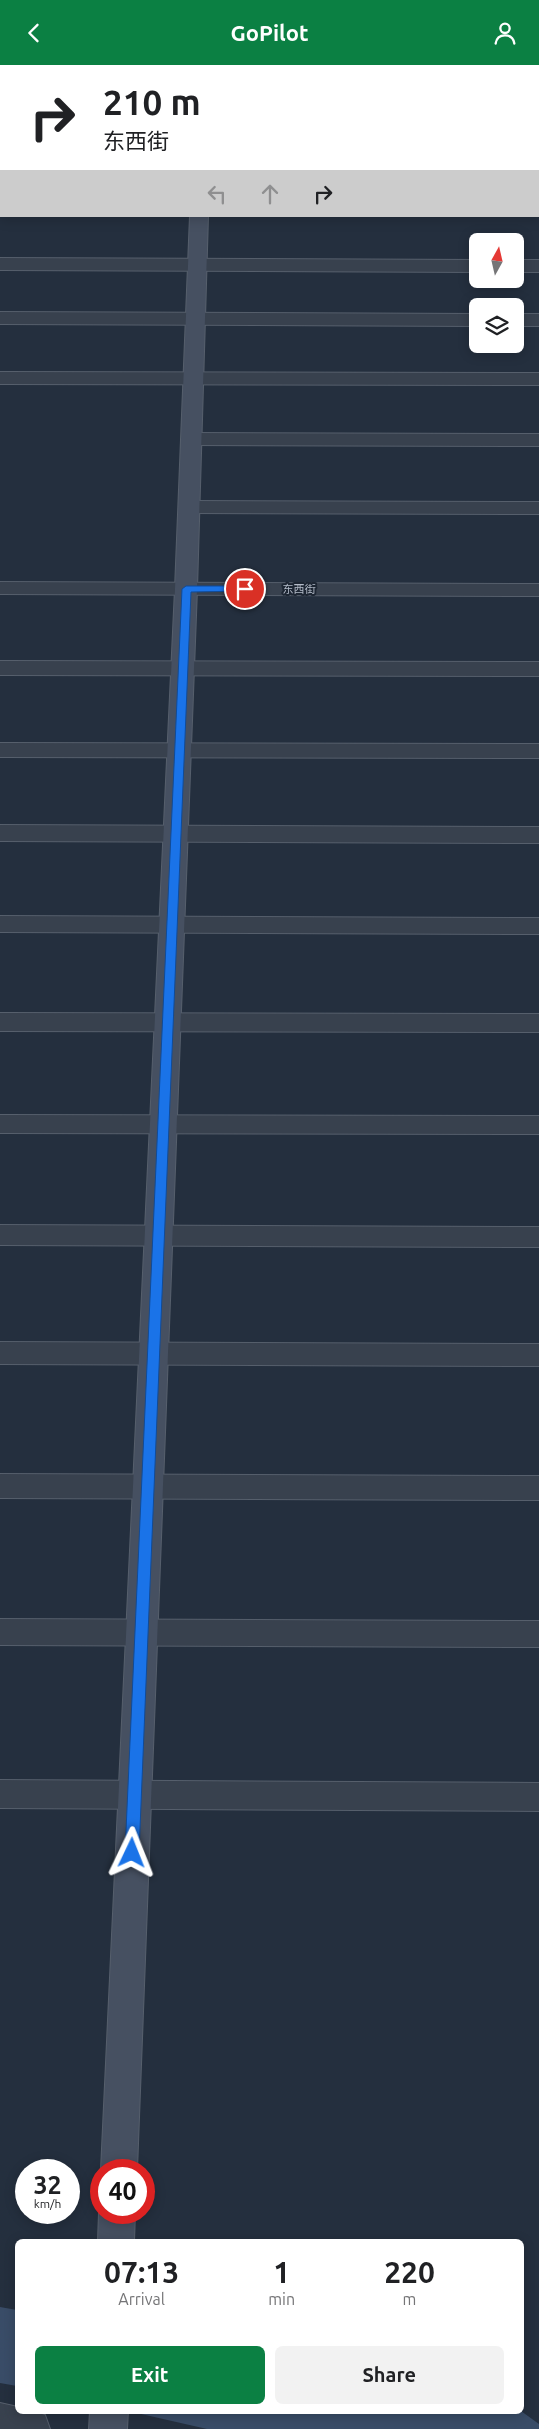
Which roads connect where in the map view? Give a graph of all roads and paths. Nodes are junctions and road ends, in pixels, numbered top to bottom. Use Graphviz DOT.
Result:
graph roads {
  1 [pos="199,217"];
  2 [pos="0,265"];
  3 [pos="198,265"];
  4 [pos="469,266"];
  5 [pos="524,266"];
  6 [pos="539,266"];
  7 [pos="0,318"];
  8 [pos="196,319"];
  9 [pos="469,320"];
  10 [pos="524,320"];
  11 [pos="539,320"];
  12 [pos="0,378"];
  13 [pos="194,379"];
  14 [pos="539,379"];
  15 [pos="192,439"];
  16 [pos="539,440"];
  17 [pos="189,507"];
  18 [pos="539,507"];
  19 [pos="0,588"];
  20 [pos="186,589"];
  21 [pos="539,589"];
  22 [pos="0,668"];
  23 [pos="183,668"];
  24 [pos="539,669"];
  25 [pos="0,750"];
  26 [pos="179,750"];
  27 [pos="539,751"];
  28 [pos="0,833"];
  29 [pos="175,834"];
  30 [pos="539,835"];
  31 [pos="0,924"];
  32 [pos="172,925"];
  33 [pos="539,926"];
  34 [pos="0,1022"];
  35 [pos="168,1022"];
  36 [pos="539,1023"];
  37 [pos="0,1123"];
  38 [pos="164,1124"];
  39 [pos="539,1125"];
  40 [pos="0,1235"];
  41 [pos="159,1236"];
  42 [pos="539,1237"];
  43 [pos="0,1353"];
  44 [pos="154,1353"];
  45 [pos="539,1355"];
  46 [pos="0,1486"];
  47 [pos="148,1487"];
  48 [pos="539,1488"];
  49 [pos="0,1632"];
  50 [pos="142,1632"];
  51 [pos="539,1634"];
  52 [pos="0,1794"];
  53 [pos="135,1794"];
  54 [pos="539,1797"];
  55 [pos="119,2159"];
  56 [pos="117,2224"];
  57 [pos="116,2239"];
  58 [pos="109,2414"];
  59 [pos="0,2422"];
  60 [pos="31,2429"];
  61 [pos="108,2429"];
  1 -- 3 [label="street"];
  2 -- 3 [label="street"];
  3 -- 4 [label="street"];
  3 -- 8 [label="street"];
  5 -- 6 [label="street"];
  7 -- 8 [label="street"];
  8 -- 9 [label="street"];
  8 -- 13 [label="street"];
  10 -- 11 [label="street"];
  12 -- 13 [label="street"];
  13 -- 14 [label="street"];
  13 -- 15 [label="street"];
  15 -- 16 [label="street"];
  15 -- 17 [label="street"];
  17 -- 18 [label="street"];
  17 -- 20 [label="street"];
  19 -- 20 [label="street, 东西街"];
  20 -- 21 [label="street, 东西街"];
  20 -- 23 [label="street"];
  22 -- 23 [label="street"];
  23 -- 24 [label="street"];
  23 -- 26 [label="street"];
  25 -- 26 [label="street"];
  26 -- 27 [label="street"];
  26 -- 29 [label="street"];
  28 -- 29 [label="street"];
  29 -- 30 [label="street"];
  29 -- 32 [label="street"];
  31 -- 32 [label="street"];
  32 -- 33 [label="street"];
  32 -- 35 [label="street"];
  34 -- 35 [label="street"];
  35 -- 36 [label="street"];
  35 -- 38 [label="street"];
  37 -- 38 [label="street"];
  38 -- 39 [label="street"];
  38 -- 41 [label="street"];
  40 -- 41 [label="street"];
  41 -- 42 [label="street"];
  41 -- 44 [label="street"];
  43 -- 44 [label="street"];
  44 -- 45 [label="street"];
  44 -- 47 [label="street"];
  46 -- 47 [label="street"];
  47 -- 48 [label="street"];
  47 -- 50 [label="street"];
  49 -- 50 [label="street"];
  50 -- 51 [label="street"];
  50 -- 53 [label="street"];
  52 -- 53 [label="street"];
  53 -- 54 [label="street"];
  53 -- 55 [label="street"];
  56 -- 57 [label="street"];
  58 -- 61 [label="street"];
  59 -- 60 [label="street"];
}
